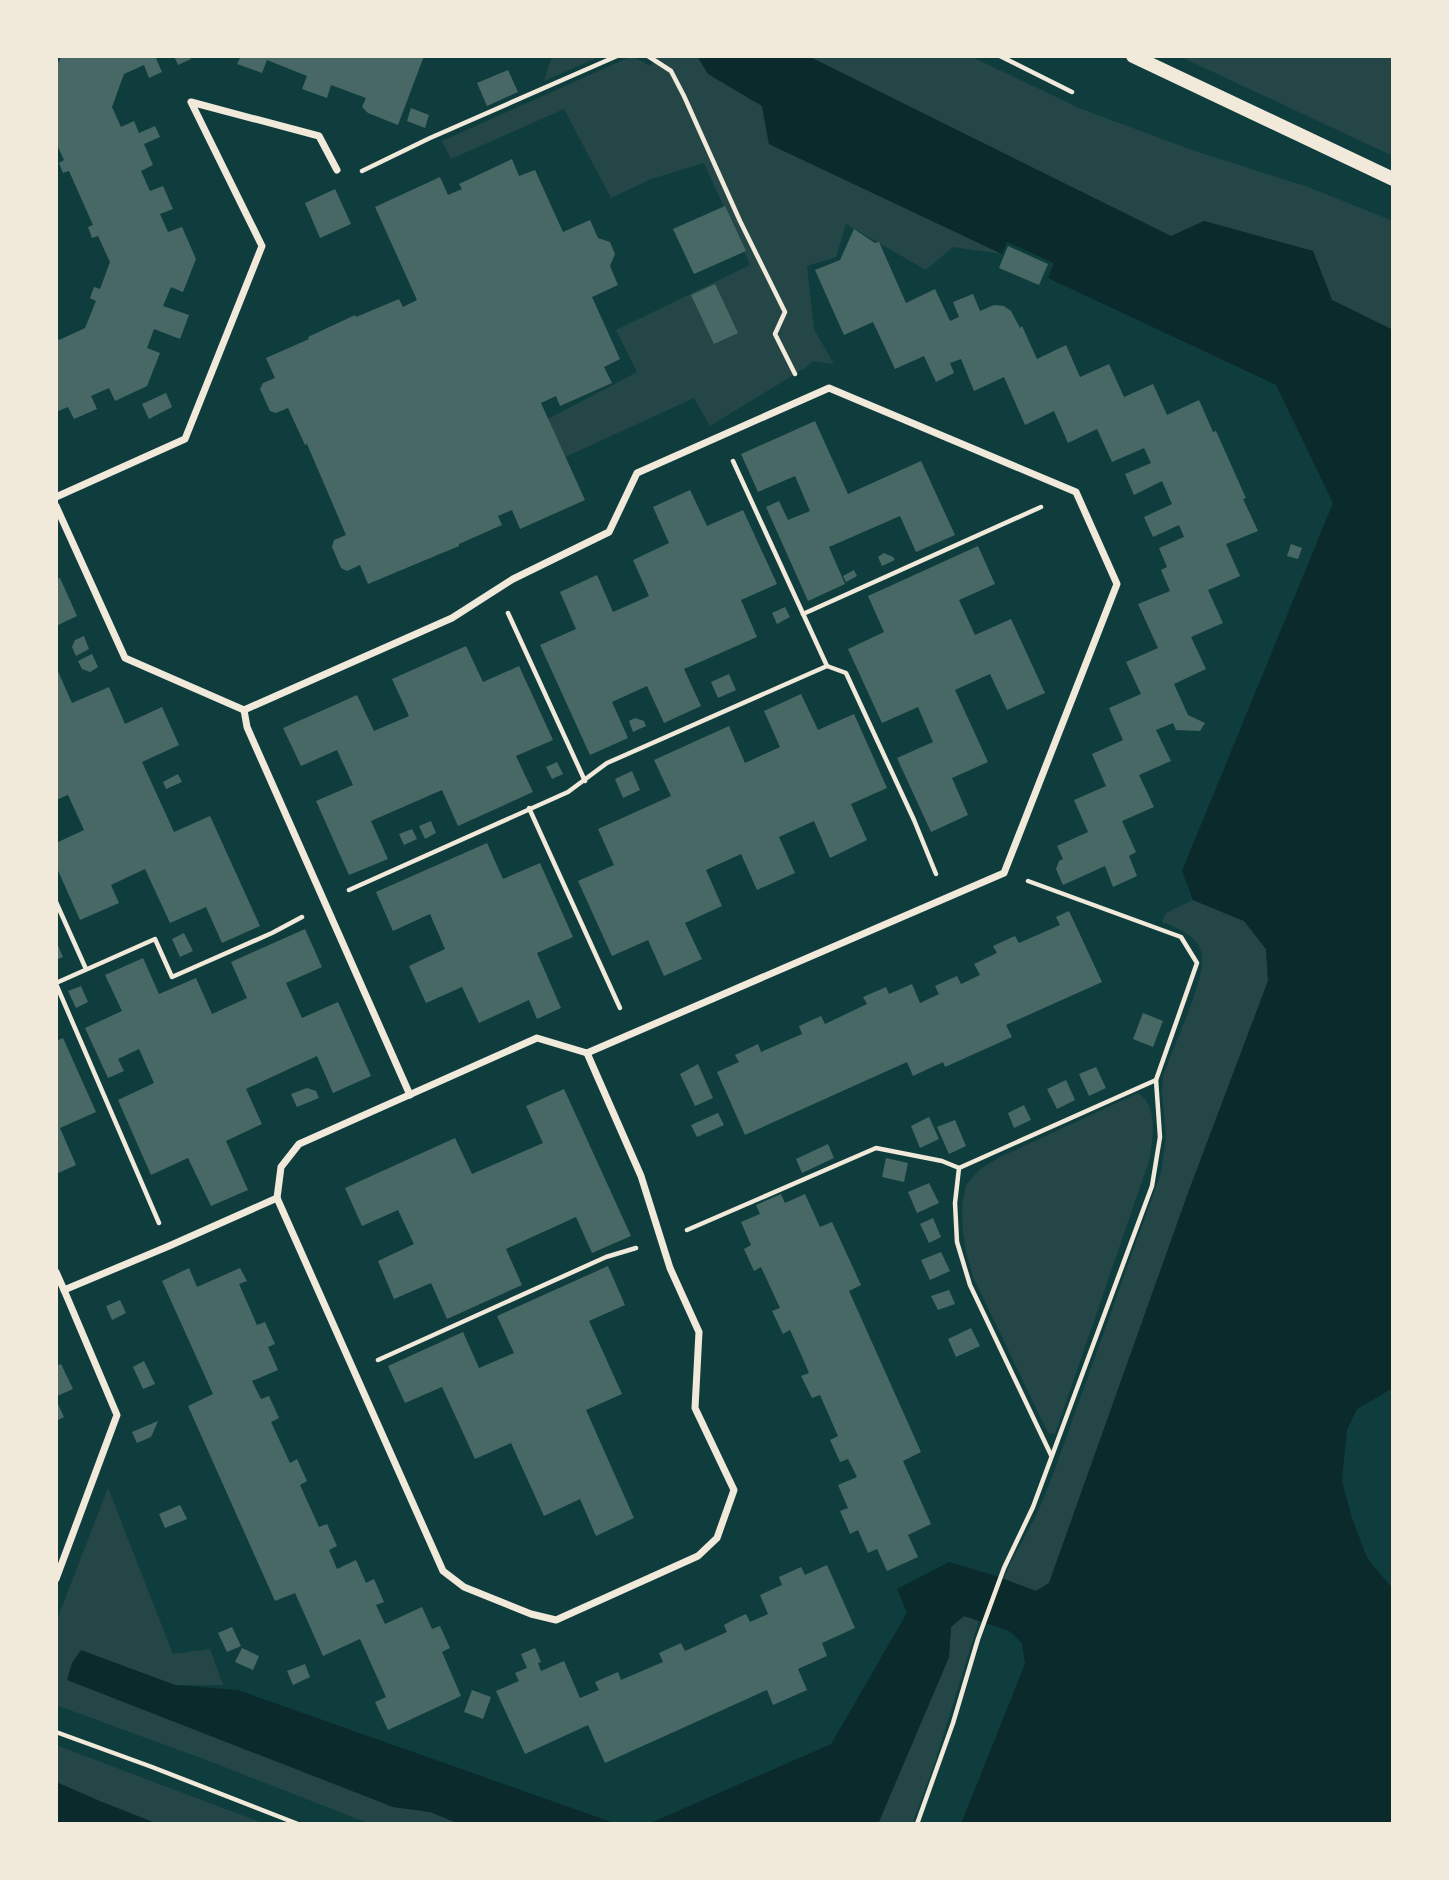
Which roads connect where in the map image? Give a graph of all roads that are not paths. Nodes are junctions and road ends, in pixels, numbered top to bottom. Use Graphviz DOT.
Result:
graph roads {
  1 [pos="1133,56"];
  2 [pos="337,170"];
  3 [pos="1393,179"];
  4 [pos="56,497"];
  5 [pos="56,506"];
  6 [pos="244,710"];
  7 [pos="587,1054"];
  8 [pos="410,1095"];
  9 [pos="277,1198"];
  10 [pos="56,1272"];
  11 [pos="64,1290"];
  12 [pos="56,1579"];
  1 -- 3 [label="main road"];
  2 -- 4 [label="street"];
  5 -- 6 [label="street"];
  6 -- 7 [label="street"];
  6 -- 8 [label="street"];
  7 -- 8 [label="street"];
  7 -- 9 [label="street"];
  8 -- 9 [label="street"];
  9 -- 11 [label="street"];
  10 -- 11 [label="street"];
  11 -- 12 [label="street"];
}
